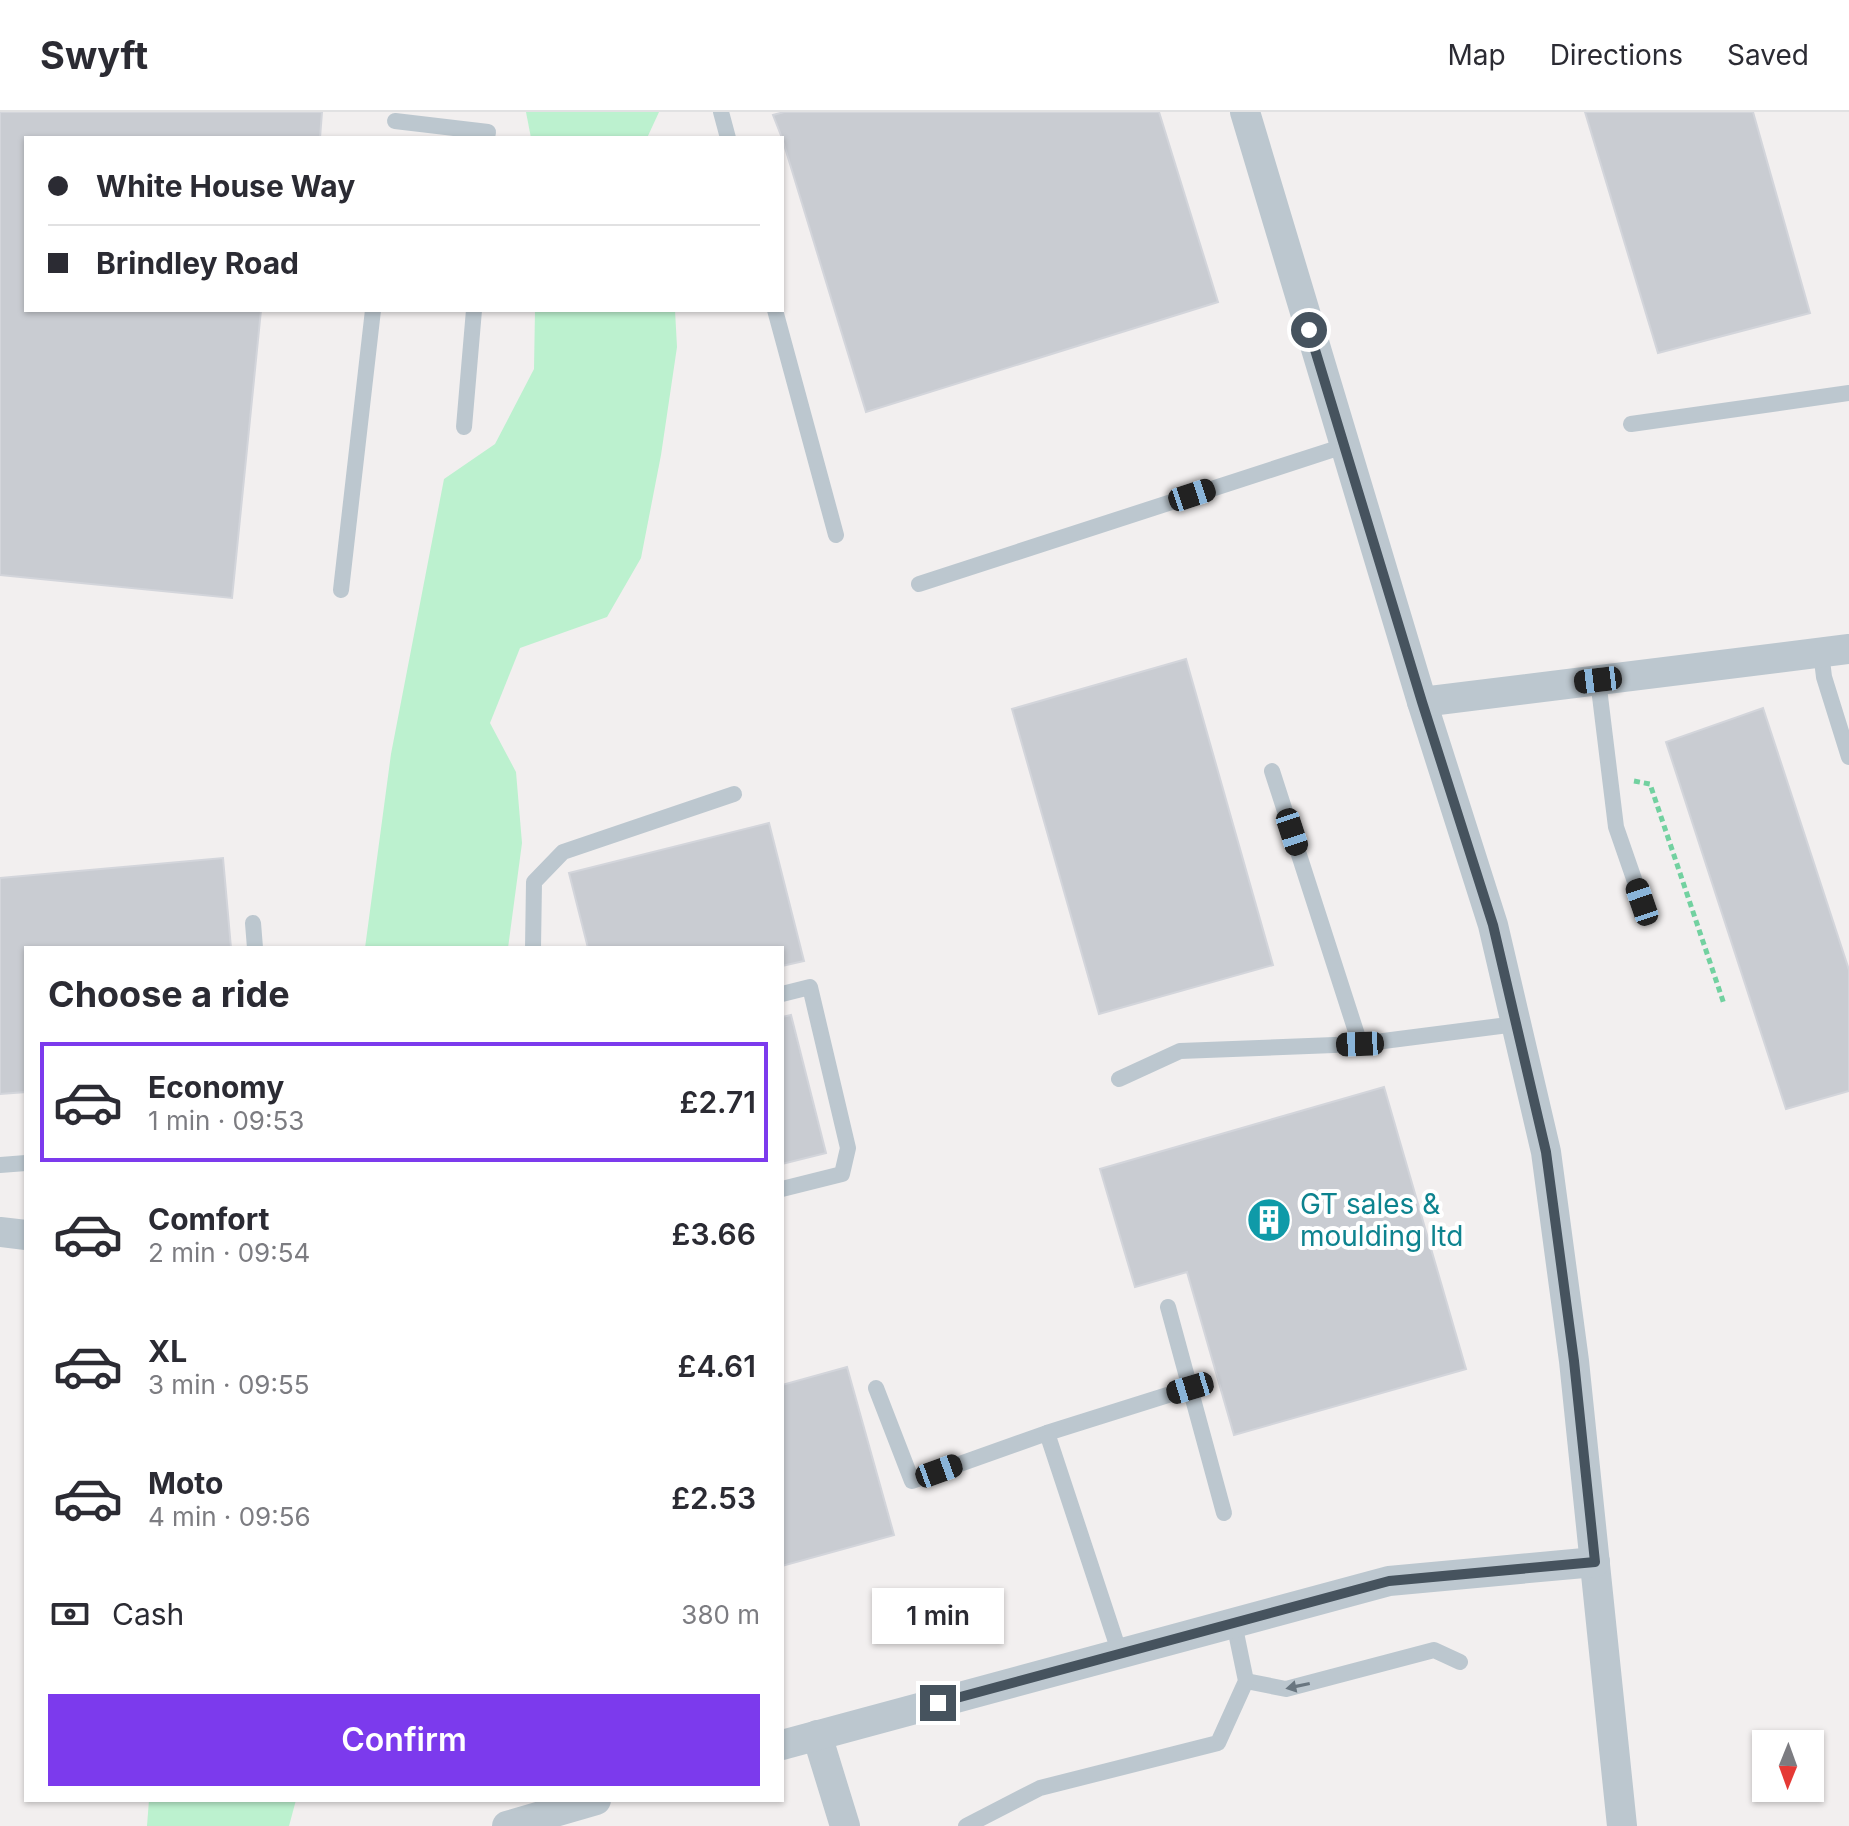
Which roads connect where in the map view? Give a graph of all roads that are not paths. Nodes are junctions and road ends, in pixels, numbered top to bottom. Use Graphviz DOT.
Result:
graph roads {
  1 [pos="721,112"];
  2 [pos="1245,112"];
  3 [pos="395,124"];
  4 [pos="487,136"];
  5 [pos="727,136"];
  6 [pos="373,312"];
  7 [pos="474,312"];
  8 [pos="776,312"];
  9 [pos="1849,393"];
  10 [pos="1631,424"];
  11 [pos="464,427"];
  12 [pos="1344,446"];
  13 [pos="836,535"];
  14 [pos="919,584"];
  15 [pos="341,590"];
  16 [pos="1835,650"];
  17 [pos="1598,680"];
  18 [pos="1422,702"];
  19 [pos="1849,757"];
  20 [pos="1272,771"];
  21 [pos="734,794"];
  22 [pos="1642,902"];
  23 [pos="253,923"];
  24 [pos="255,946"];
  25 [pos="533,946"];
  26 [pos="784,994"];
  27 [pos="1516,1024"];
  28 [pos="1360,1044"];
  29 [pos="1119,1079"];
  30 [pos="24,1163"];
  31 [pos="0,1165"];
  32 [pos="784,1188"];
  33 [pos="0,1232"];
  34 [pos="24,1235"];
  35 [pos="1168,1307"];
  36 [pos="876,1388"];
  37 [pos="1190,1388"];
  38 [pos="1047,1433"];
  39 [pos="1224,1513"];
  40 [pos="1595,1562"];
  41 [pos="1234,1623"];
  42 [pos="1120,1654"];
  43 [pos="1460,1662"];
  44 [pos="1246,1681"];
  45 [pos="817,1735"];
  46 [pos="784,1744"];
  47 [pos="582,1802"];
  48 [pos="554,1806"];
  49 [pos="507,1826"];
  50 [pos="845,1826"];
  51 [pos="966,1826"];
  52 [pos="1622,1826"];
  1 -- 5 [label="lane"];
  2 -- 12 [label="street"];
  3 -- 4 [label="lane"];
  6 -- 15 [label="lane"];
  7 -- 11 [label="lane"];
  8 -- 13 [label="lane"];
  9 -- 10 [label="lane"];
  12 -- 14 [label="lane"];
  12 -- 18 [label="street"];
  16 -- 17 [label="street"];
  16 -- 19 [label="lane"];
  17 -- 18 [label="street"];
  17 -- 22 [label="lane"];
  18 -- 27 [label="street"];
  20 -- 28 [label="lane"];
  21 -- 25 [label="lane"];
  23 -- 24 [label="lane"];
  26 -- 32 [label="lane"];
  27 -- 28 [label="lane"];
  27 -- 40 [label="street"];
  28 -- 29 [label="lane"];
  30 -- 31 [label="lane"];
  33 -- 34 [label="street"];
  35 -- 37 [label="lane"];
  36 -- 38 [label="lane"];
  37 -- 38 [label="lane"];
  37 -- 39 [label="lane"];
  38 -- 42 [label="lane"];
  40 -- 41 [label="street"];
  40 -- 52 [label="street"];
  41 -- 42 [label="street"];
  41 -- 44 [label="lane"];
  42 -- 45 [label="street"];
  43 -- 44 [label="lane, one-way"];
  44 -- 51 [label="lane"];
  45 -- 46 [label="street"];
  45 -- 50 [label="street"];
  47 -- 48 [label="street"];
  48 -- 49 [label="street"];
}
